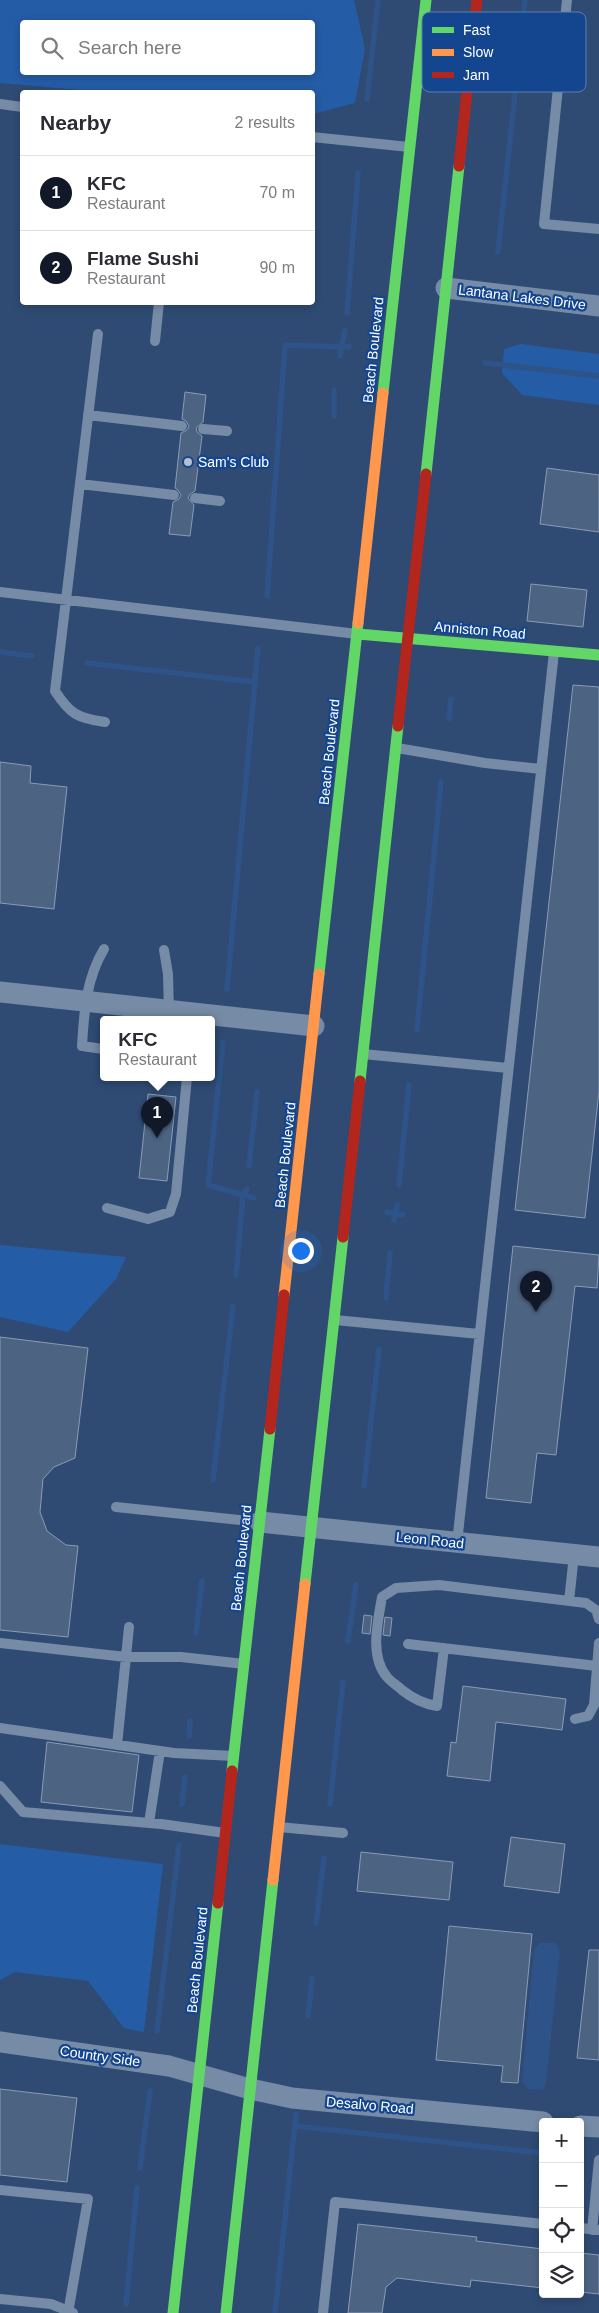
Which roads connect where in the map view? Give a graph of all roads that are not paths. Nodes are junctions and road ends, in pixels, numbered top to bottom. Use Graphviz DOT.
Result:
graph roads {
  1 [pos="422,37"];
  2 [pos="467,92"];
  3 [pos="557,92"];
  4 [pos="0,104"];
  5 [pos="20,107"];
  6 [pos="315,137"];
  7 [pos="410,147"];
  8 [pos="599,230"];
  9 [pos="446,288"];
  10 [pos="159,305"];
  11 [pos="599,306"];
  12 [pos="98,334"];
  13 [pos="155,342"];
  14 [pos="88,415"];
  15 [pos="182,426"];
  16 [pos="202,429"];
  17 [pos="227,432"];
  18 [pos="80,484"];
  19 [pos="174,495"];
  20 [pos="195,498"];
  21 [pos="220,501"];
  22 [pos="0,592"];
  23 [pos="66,599"];
  24 [pos="358,634"];
  25 [pos="409,639"];
  26 [pos="554,651"];
  27 [pos="599,655"];
  28 [pos="105,722"];
  29 [pos="397,748"];
  30 [pos="541,769"];
  31 [pos="104,949"];
  32 [pos="164,950"];
  33 [pos="0,992"];
  34 [pos="85,1001"];
  35 [pos="169,1015"];
  36 [pos="182,1016"];
  37 [pos="215,1018"];
  38 [pos="314,1026"];
  39 [pos="100,1048"];
  40 [pos="363,1054"];
  41 [pos="508,1068"];
  42 [pos="187,1081"];
  43 [pos="107,1208"];
  44 [pos="334,1320"];
  45 [pos="480,1334"];
  46 [pos="116,1507"];
  47 [pos="260,1522"];
  48 [pos="312,1527"];
  49 [pos="457,1542"];
  50 [pos="574,1555"];
  51 [pos="599,1557"];
  52 [pos="569,1601"];
  53 [pos="599,1619"];
  54 [pos="129,1627"];
  55 [pos="0,1643"];
  56 [pos="599,1643"];
  57 [pos="408,1644"];
  58 [pos="444,1648"];
  59 [pos="126,1657"];
  60 [pos="245,1664"];
  61 [pos="597,1666"];
  62 [pos="574,1719"];
  63 [pos="0,1728"];
  64 [pos="117,1745"];
  65 [pos="160,1751"];
  66 [pos="235,1756"];
  67 [pos="0,1786"];
  68 [pos="149,1823"];
  69 [pos="279,1826"];
  70 [pos="343,1832"];
  71 [pos="226,1833"];
  72 [pos="0,2042"];
  73 [pos="200,2075"];
  74 [pos="250,2089"];
  75 [pos="539,2122"];
  76 [pos="584,2126"];
  77 [pos="599,2127"];
  78 [pos="599,2160"];
  79 [pos="0,2190"];
  80 [pos="539,2224"];
  81 [pos="596,2230"];
  82 [pos="0,2299"];
  83 [pos="70,2312"];
  84 [pos="173,2313"];
  85 [pos="226,2313"];
  86 [pos="323,2313"];
  1 -- 7 [label="main road, Beach Boulevard"];
  2 -- 9 [label="main road"];
  3 -- 8 [label="lane"];
  4 -- 5 [label="lane"];
  6 -- 7 [label="lane"];
  7 -- 24 [label="main road, Beach Boulevard"];
  9 -- 11 [label="street, Lantana Lakes Drive"];
  9 -- 25 [label="main road"];
  10 -- 13 [label="lane"];
  12 -- 14 [label="lane"];
  14 -- 15 [label="lane"];
  14 -- 18 [label="lane"];
  16 -- 17 [label="lane"];
  18 -- 19 [label="lane"];
  18 -- 23 [label="lane"];
  20 -- 21 [label="lane"];
  22 -- 23 [label="lane"];
  23 -- 24 [label="lane"];
  23 -- 28 [label="lane"];
  24 -- 25 [label="main road, Anniston Road"];
  24 -- 38 [label="main road, Beach Boulevard"];
  25 -- 26 [label="main road, Anniston Road"];
  25 -- 29 [label="main road"];
  26 -- 27 [label="main road, Anniston Road"];
  26 -- 30 [label="lane"];
  29 -- 30 [label="lane"];
  29 -- 40 [label="main road"];
  30 -- 41 [label="lane"];
  31 -- 34 [label="lane"];
  32 -- 35 [label="lane"];
  33 -- 34 [label="street"];
  34 -- 35 [label="street"];
  34 -- 39 [label="lane"];
  35 -- 36 [label="street"];
  37 -- 38 [label="street"];
  38 -- 47 [label="main road, Beach Boulevard"];
  40 -- 41 [label="lane"];
  40 -- 44 [label="main road"];
  41 -- 45 [label="lane"];
  42 -- 43 [label="lane"];
  44 -- 45 [label="lane"];
  44 -- 48 [label="main road"];
  45 -- 49 [label="lane"];
  46 -- 47 [label="lane"];
  47 -- 48 [label="street, Leon Road"];
  47 -- 60 [label="main road, Beach Boulevard"];
  48 -- 49 [label="street, Leon Road"];
  48 -- 69 [label="main road"];
  49 -- 50 [label="street, Leon Road"];
  50 -- 51 [label="street, Leon Road"];
  50 -- 52 [label="lane"];
  52 -- 53 [label="lane"];
  52 -- 58 [label="lane"];
  54 -- 59 [label="lane"];
  55 -- 59 [label="lane"];
  56 -- 61 [label="lane"];
  57 -- 58 [label="lane"];
  58 -- 61 [label="lane"];
  59 -- 60 [label="lane"];
  59 -- 64 [label="lane"];
  60 -- 66 [label="main road, Beach Boulevard"];
  61 -- 62 [label="lane"];
  63 -- 64 [label="lane"];
  64 -- 65 [label="lane"];
  65 -- 66 [label="lane"];
  65 -- 68 [label="lane"];
  66 -- 71 [label="main road, Beach Boulevard"];
  67 -- 68 [label="lane"];
  68 -- 71 [label="lane"];
  69 -- 70 [label="lane"];
  69 -- 74 [label="main road"];
  71 -- 73 [label="main road, Beach Boulevard"];
  72 -- 73 [label="street, Country Side"];
  73 -- 74 [label="street, Desalvo Road"];
  73 -- 84 [label="main road, Beach Boulevard"];
  74 -- 75 [label="street, Desalvo Road"];
  74 -- 85 [label="main road"];
  76 -- 77 [label="street"];
  78 -- 81 [label="lane"];
  79 -- 83 [label="lane"];
  80 -- 86 [label="lane"];
  82 -- 83 [label="lane"];
}
